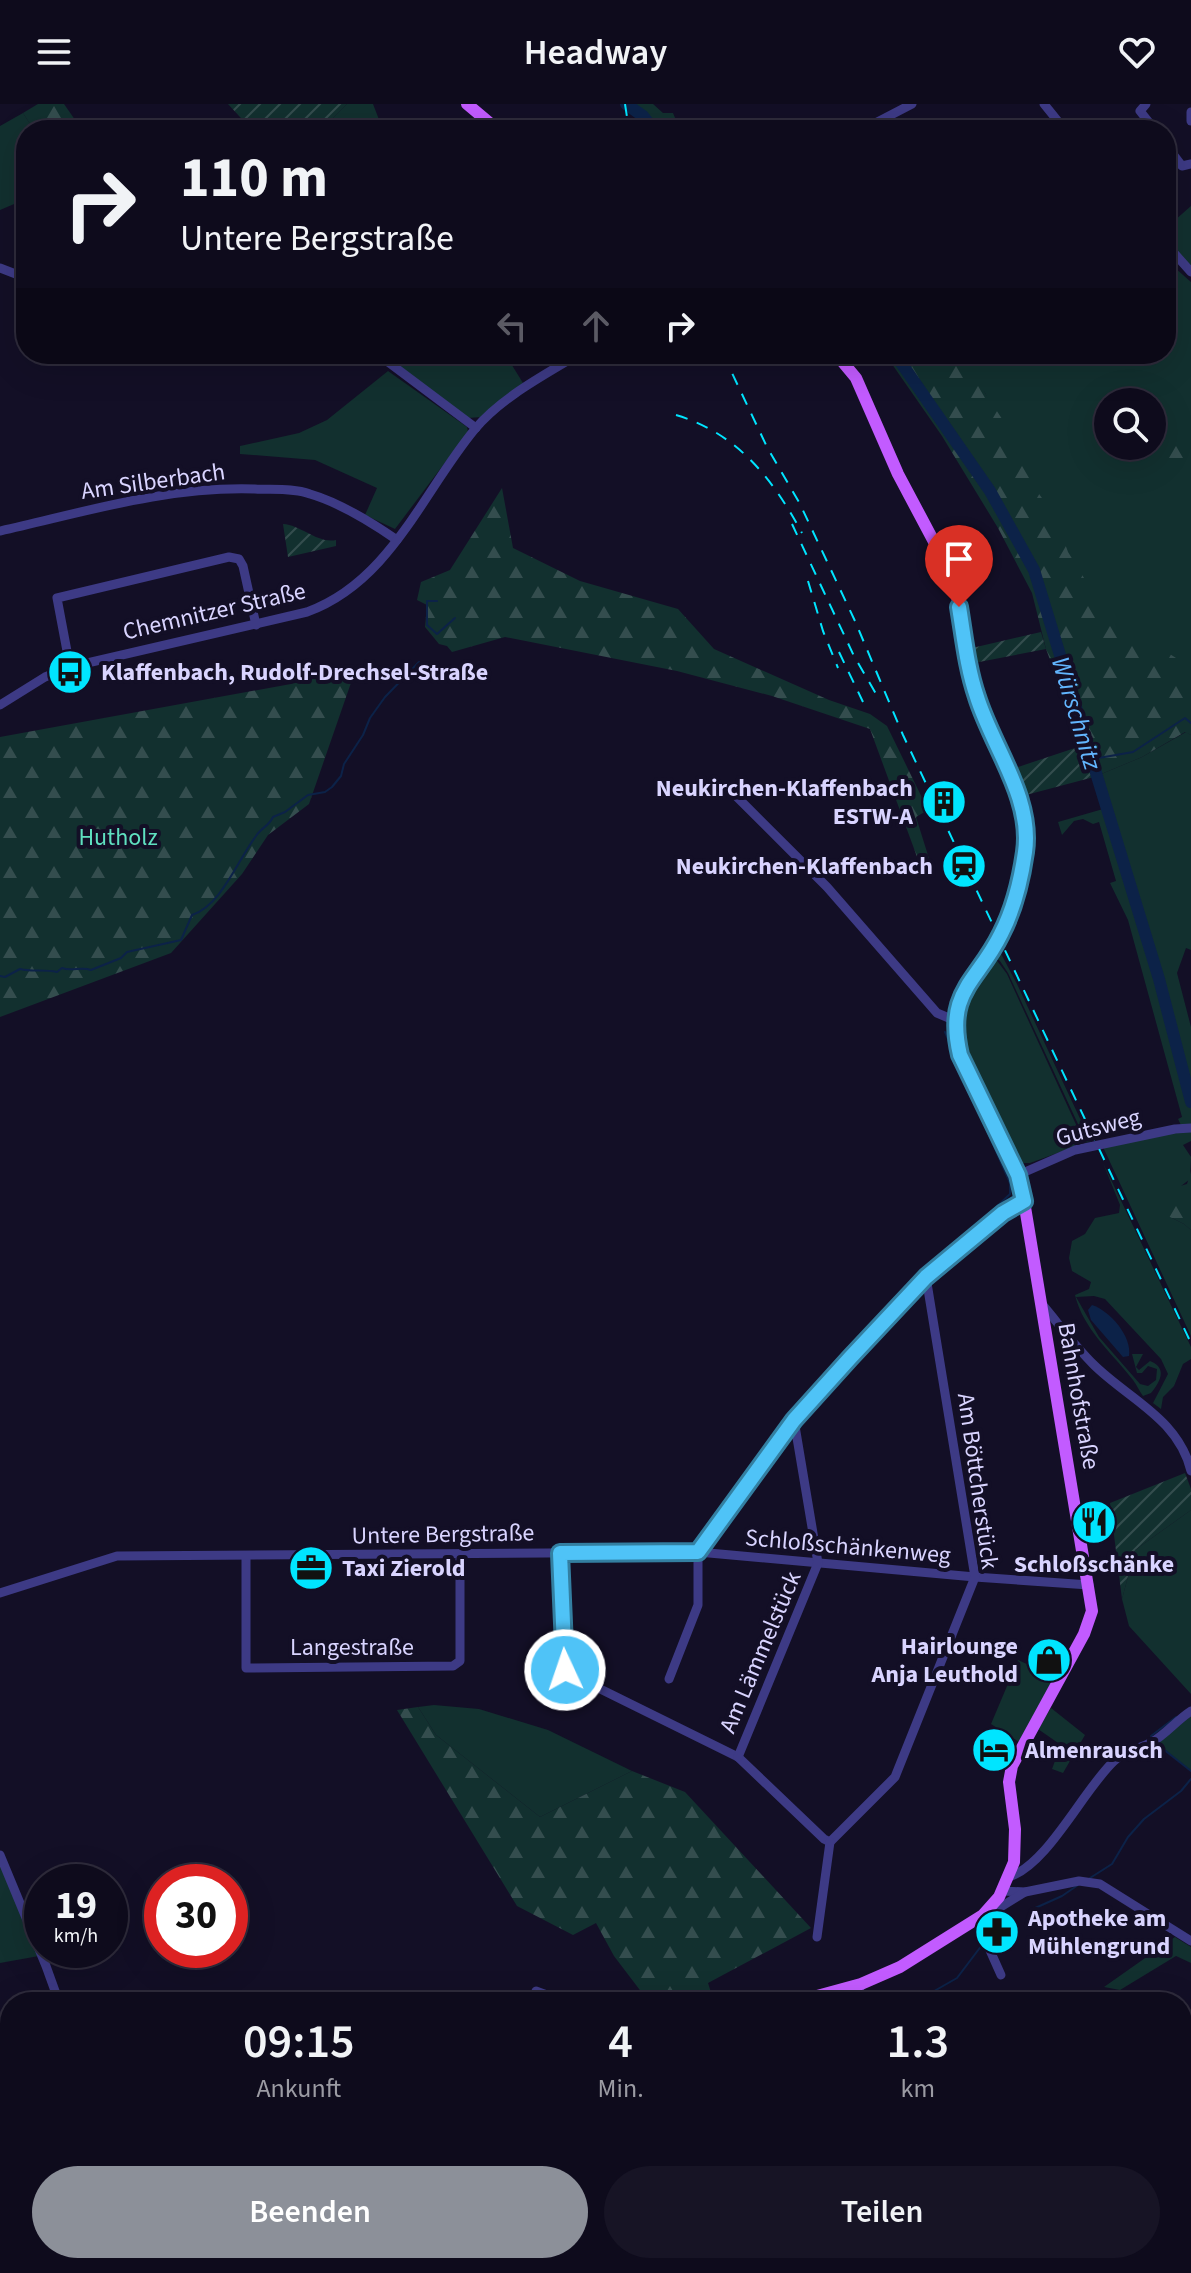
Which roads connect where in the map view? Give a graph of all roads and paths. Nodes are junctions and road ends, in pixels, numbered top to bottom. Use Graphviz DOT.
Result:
graph roads {
  1 [pos="467,104"];
  2 [pos="912,104"];
  3 [pos="1044,104"];
  4 [pos="1146,104"];
  5 [pos="1191,112"];
  6 [pos="486,120"];
  7 [pos="881,120"];
  8 [pos="1057,120"];
  9 [pos="1147,120"];
  10 [pos="1191,121"];
  11 [pos="1176,255"];
  12 [pos="1191,272"];
  13 [pos="394,364"];
  14 [pos="564,364"];
  15 [pos="844,364"];
  16 [pos="476,428"];
  17 [pos="0,531"];
  18 [pos="397,540"];
  19 [pos="256,625"];
  20 [pos="70,667"];
  21 [pos="0,705"];
  22 [pos="730,790"];
  23 [pos="956,1021"];
  24 [pos="1188,1128"];
  25 [pos="1018,1175"];
  26 [pos="1024,1201"];
  27 [pos="926,1277"];
  28 [pos="1041,1303"];
  29 [pos="794,1420"];
  30 [pos="1191,1471"];
  31 [pos="698,1552"];
  32 [pos="560,1553"];
  33 [pos="460,1554"];
  34 [pos="246,1556"];
  35 [pos="818,1563"];
  36 [pos="975,1577"];
  37 [pos="1089,1585"];
  38 [pos="0,1593"];
  39 [pos="669,1679"];
  40 [pos="1191,1711"];
  41 [pos="738,1757"];
  42 [pos="830,1842"];
  43 [pos="0,1855"];
  44 [pos="1009,1877"];
  45 [pos="1002,1891"];
  46 [pos="1025,1892"];
  47 [pos="979,1917"];
  48 [pos="817,1937"];
  49 [pos="1191,1941"];
  50 [pos="1001,1975"];
  51 [pos="861,1984"];
  52 [pos="55,1992"];
  53 [pos="832,1992"];
  54 [pos="859,1992"];
  1 -- 6 [label="main road"];
  2 -- 7 [label="street"];
  3 -- 8 [label="street"];
  4 -- 9 [label="street"];
  5 -- 10 [label="street"];
  11 -- 12 [label="street"];
  13 -- 16 [label="street"];
  14 -- 16 [label="street, Chemnitzer Straße"];
  15 -- 23 [label="main road, Bahnhofstraße"];
  16 -- 18 [label="street, Chemnitzer Straße"];
  17 -- 18 [label="street, Am Silberbach"];
  18 -- 19 [label="street, Chemnitzer Straße"];
  19 -- 20 [label="street, Chemnitzer Straße"];
  19 -- 20 [label="street"];
  20 -- 21 [label="street, Chemnitzer Straße"];
  22 -- 23 [label="street"];
  23 -- 25 [label="main road, Bahnhofstraße"];
  24 -- 25 [label="street, Gutsweg"];
  25 -- 26 [label="main road, Bahnhofstraße"];
  26 -- 27 [label="street"];
  26 -- 28 [label="main road, Bahnhofstraße"];
  27 -- 29 [label="street"];
  27 -- 36 [label="street, Am Böttcherstück"];
  28 -- 30 [label="street"];
  28 -- 37 [label="main road, Bahnhofstraße"];
  29 -- 31 [label="street"];
  29 -- 35 [label="street, Am Lämmelstück"];
  31 -- 32 [label="street, Untere Bergstraße"];
  31 -- 35 [label="street, Schloßschänkenweg"];
  31 -- 39 [label="street"];
  32 -- 33 [label="street, Untere Bergstraße"];
  32 -- 41 [label="street"];
  33 -- 34 [label="street, Untere Bergstraße"];
  33 -- 34 [label="street, Langestraße"];
  34 -- 38 [label="street, Untere Bergstraße"];
  35 -- 36 [label="street, Schloßschänkenweg"];
  35 -- 41 [label="street, Am Lämmelstück"];
  36 -- 37 [label="street, Schloßschänkenweg"];
  36 -- 42 [label="street, Am Böttcherstück"];
  37 -- 44 [label="main road, Bahnhofstraße"];
  40 -- 44 [label="street"];
  41 -- 42 [label="street"];
  42 -- 48 [label="street"];
  43 -- 52 [label="street"];
  44 -- 45 [label="main road, Bahnhofstraße"];
  45 -- 46 [label="street"];
  45 -- 47 [label="main road, Bahnhofstraße"];
  46 -- 47 [label="street"];
  46 -- 49 [label="street"];
  47 -- 50 [label="street"];
  47 -- 51 [label="main road, Bahnhofstraße"];
  51 -- 53 [label="main road, Bahnhofstraße"];
  51 -- 54 [label="street"];
}
